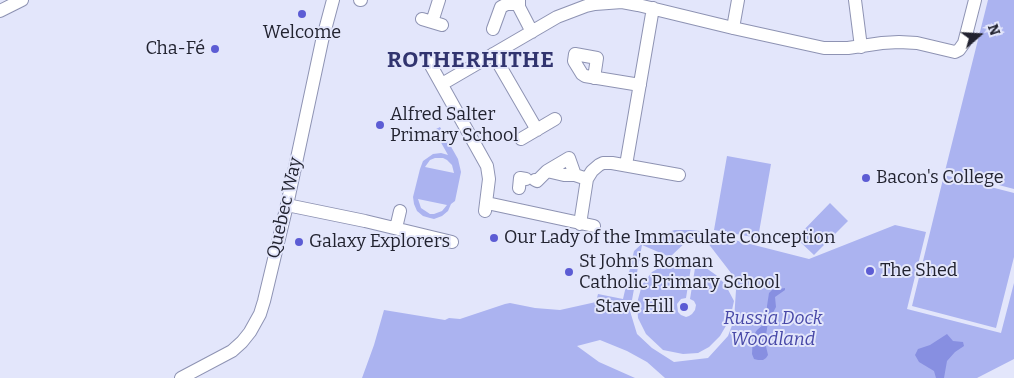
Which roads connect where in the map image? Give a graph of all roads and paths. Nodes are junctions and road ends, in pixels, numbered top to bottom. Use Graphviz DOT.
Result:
graph roads {
  1 [pos="22,0"];
  2 [pos="333,0"];
  3 [pos="439,0"];
  4 [pos="738,0"];
  5 [pos="855,0"];
  6 [pos="975,0"];
  7 [pos="518,2"];
  8 [pos="594,2"];
  9 [pos="502,3"];
  10 [pos="653,8"];
  11 [pos="0,11"];
  12 [pos="432,22"];
  13 [pos="733,28"];
  14 [pos="493,29"];
  15 [pos="532,32"];
  16 [pos="862,47"];
  17 [pos="493,54"];
  18 [pos="429,62"];
  19 [pos="594,78"];
  20 [pos="442,84"];
  21 [pos="640,85"];
  22 [pos="555,119"];
  23 [pos="537,130"];
  24 [pos="521,139"];
  25 [pos="626,165"];
  26 [pos="679,175"];
  27 [pos="587,179"];
  28 [pos="526,182"];
  29 [pos="287,205"];
  30 [pos="400,211"];
  31 [pos="580,224"];
  32 [pos="594,226"];
  33 [pos="396,228"];
  34 [pos="452,242"];
  35 [pos="180,378"];
  1 -- 11 [label="street"];
  2 -- 29 [label="street, Quebec Way"];
  3 -- 12 [label="street"];
  4 -- 13 [label="street"];
  5 -- 16 [label="street"];
  6 -- 16 [label="street"];
  7 -- 9 [label="street"];
  7 -- 15 [label="street"];
  8 -- 10 [label="street"];
  8 -- 15 [label="street"];
  9 -- 14 [label="street"];
  10 -- 13 [label="street"];
  10 -- 21 [label="street"];
  13 -- 16 [label="street"];
  15 -- 17 [label="street"];
  17 -- 20 [label="street"];
  17 -- 23 [label="street"];
  18 -- 20 [label="street"];
  19 -- 21 [label="street"];
  20 -- 31 [label="street"];
  21 -- 25 [label="street"];
  22 -- 23 [label="street"];
  23 -- 24 [label="street"];
  25 -- 26 [label="street"];
  25 -- 27 [label="street"];
  27 -- 28 [label="street"];
  27 -- 31 [label="street"];
  29 -- 33 [label="street"];
  29 -- 35 [label="street, Quebec Way"];
  30 -- 33 [label="street"];
  31 -- 32 [label="street"];
  33 -- 34 [label="street"];
}
